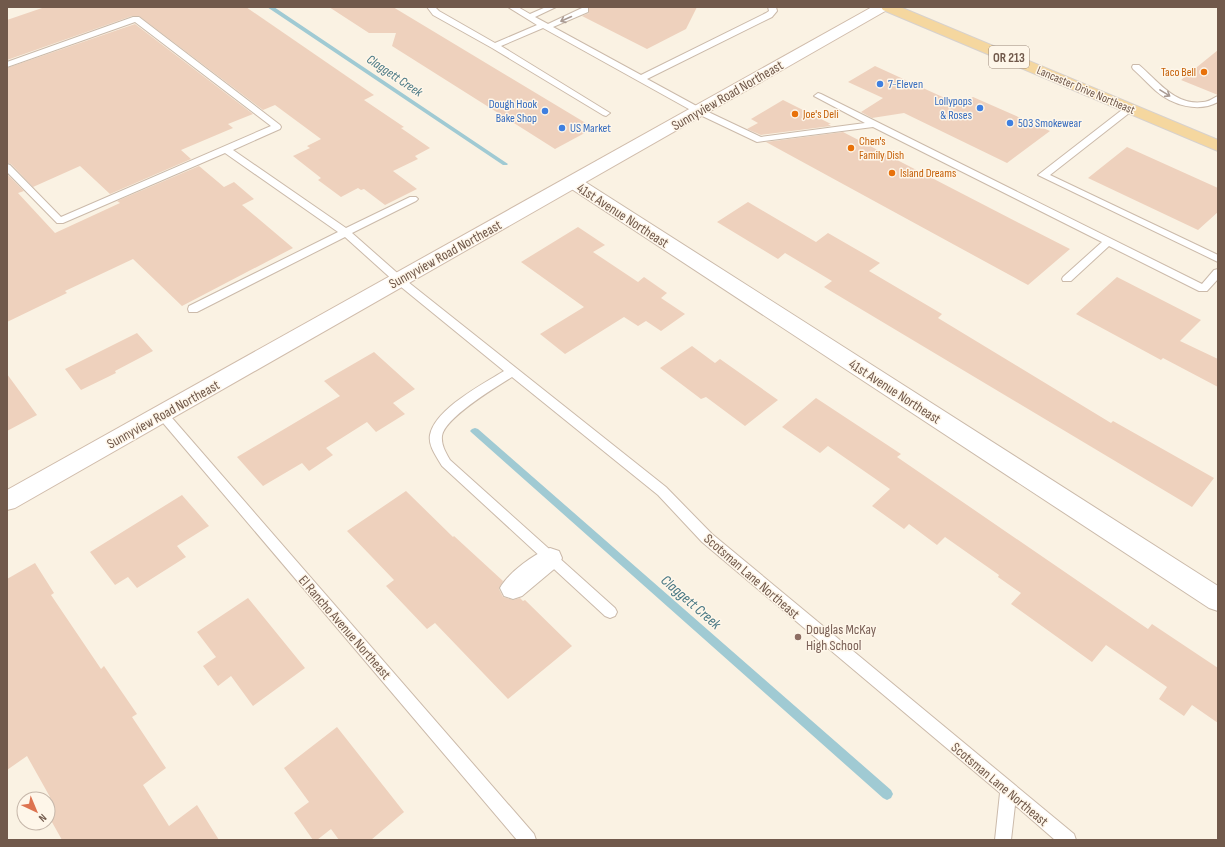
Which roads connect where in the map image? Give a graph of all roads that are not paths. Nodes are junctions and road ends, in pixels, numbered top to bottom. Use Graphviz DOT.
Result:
graph roads {
  1 [pos="431,7"];
  2 [pos="527,7"];
  3 [pos="552,7"];
  4 [pos="772,7"];
  5 [pos="882,7"];
  6 [pos="888,7"];
  7 [pos="515,9"];
  8 [pos="585,10"];
  9 [pos="530,17"];
  10 [pos="546,26"];
  11 [pos="495,46"];
  12 [pos="7,65"];
  13 [pos="1136,68"];
  14 [pos="640,79"];
  15 [pos="818,96"];
  16 [pos="1218,99"];
  17 [pos="1130,108"];
  18 [pos="699,112"];
  19 [pos="606,113"];
  20 [pos="875,124"];
  21 [pos="1218,146"];
  22 [pos="227,150"];
  23 [pos="7,166"];
  24 [pos="572,182"];
  25 [pos="413,199"];
  26 [pos="346,233"];
  27 [pos="1109,241"];
  28 [pos="1218,259"];
  29 [pos="1218,272"];
  30 [pos="1067,279"];
  31 [pos="399,280"];
  32 [pos="193,309"];
  33 [pos="512,371"];
  34 [pos="162,414"];
  35 [pos="7,501"];
  36 [pos="550,558"];
  37 [pos="513,588"];
  38 [pos="1218,600"];
  39 [pos="610,612"];
  40 [pos="1008,791"];
  41 [pos="528,840"];
  42 [pos="1003,840"];
  43 [pos="1068,840"];
  1 -- 11 [label="lane"];
  2 -- 7 [label="lane"];
  3 -- 9 [label="lane"];
  4 -- 14 [label="lane"];
  5 -- 18 [label="main road, Sunnyview Road Northeast"];
  6 -- 17 [label="main road, Lancaster Drive Northeast / OR 213"];
  7 -- 9 [label="lane"];
  8 -- 10 [label="lane, one-way"];
  9 -- 10 [label="lane"];
  10 -- 11 [label="lane"];
  10 -- 14 [label="lane"];
  11 -- 19 [label="lane"];
  12 -- 22 [label="lane"];
  13 -- 16 [label="lane, one-way"];
  14 -- 18 [label="lane"];
  15 -- 20 [label="lane"];
  17 -- 21 [label="main road, Lancaster Drive Northeast / OR 213"];
  17 -- 28 [label="lane"];
  18 -- 20 [label="lane"];
  18 -- 24 [label="main road, Sunnyview Road Northeast"];
  20 -- 27 [label="lane"];
  22 -- 23 [label="lane"];
  22 -- 26 [label="lane, Scotsman Lane Northeast"];
  24 -- 31 [label="main road, Sunnyview Road Northeast"];
  24 -- 38 [label="main road, 41st Avenue Northeast"];
  25 -- 26 [label="lane"];
  26 -- 31 [label="lane, Scotsman Lane Northeast"];
  26 -- 32 [label="lane"];
  27 -- 29 [label="lane"];
  27 -- 30 [label="lane"];
  31 -- 33 [label="lane, Scotsman Lane Northeast"];
  31 -- 34 [label="main road, Sunnyview Road Northeast"];
  33 -- 36 [label="lane"];
  33 -- 40 [label="lane, Scotsman Lane Northeast"];
  34 -- 35 [label="main road, Sunnyview Road Northeast"];
  34 -- 41 [label="lane, El Rancho Avenue Northeast"];
  36 -- 37 [label="main road"];
  36 -- 39 [label="lane"];
  40 -- 42 [label="lane"];
  40 -- 43 [label="lane, Scotsman Lane Northeast"];
}
